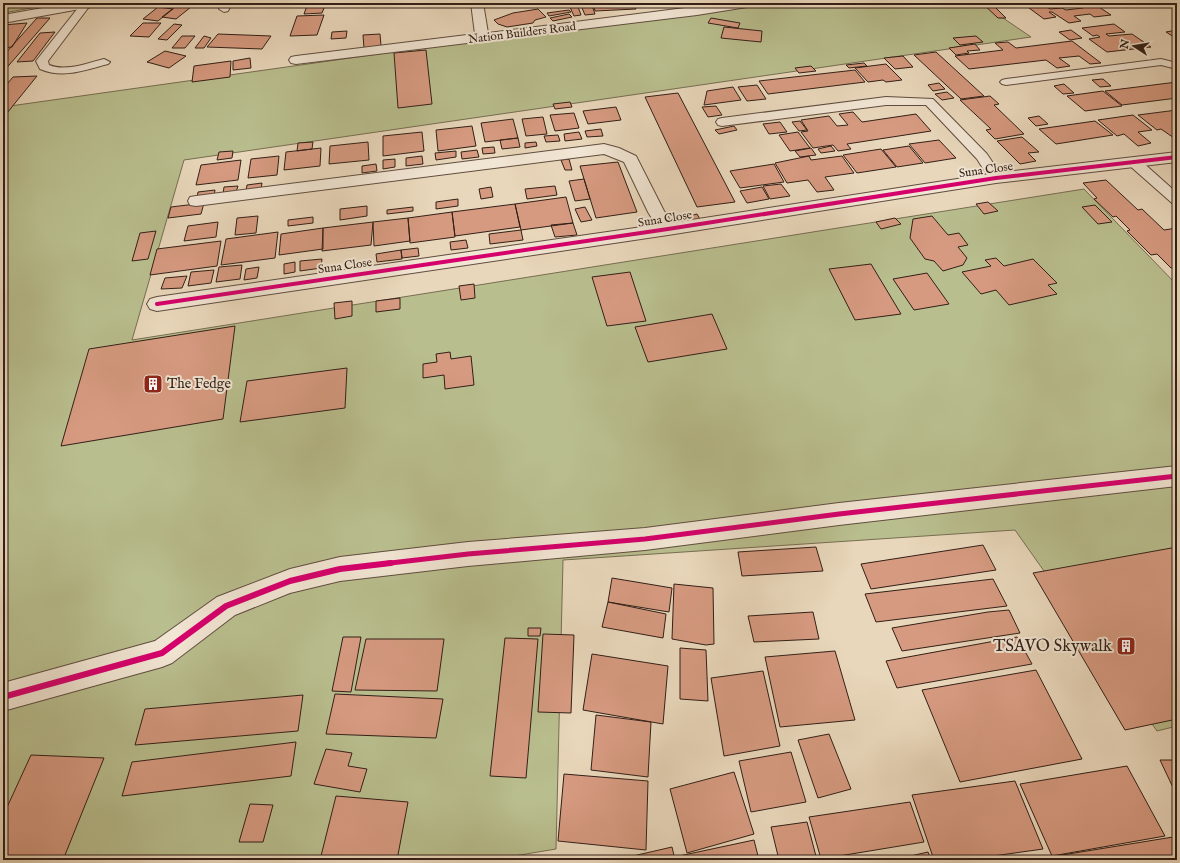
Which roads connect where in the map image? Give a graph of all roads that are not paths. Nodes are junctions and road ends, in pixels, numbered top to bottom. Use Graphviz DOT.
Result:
graph roads {
  1 [pos="88,3"];
  2 [pos="476,3"];
  3 [pos="747,3"];
  4 [pos="3,19"];
  5 [pos="482,37"];
  6 [pos="296,60"];
  7 [pos="104,62"];
  8 [pos="1177,66"];
  9 [pos="1006,82"];
  10 [pos="722,122"];
  11 [pos="1177,157"];
  12 [pos="1134,163"];
  13 [pos="996,178"];
  14 [pos="1177,200"];
  15 [pos="196,202"];
  16 [pos="668,229"];
  17 [pos="156,304"];
  18 [pos="1177,476"];
  19 [pos="3,697"];
  1 -- 4 [label="street"];
  1 -- 7 [label="lane"];
  2 -- 5 [label="street"];
  3 -- 5 [label="street, Nation Builders Road"];
  5 -- 6 [label="street, Nation Builders Road"];
  8 -- 9 [label="lane"];
  10 -- 13 [label="lane"];
  11 -- 12 [label="street, Suna Close"];
  12 -- 13 [label="street, Suna Close"];
  12 -- 14 [label="lane"];
  13 -- 16 [label="street, Suna Close"];
  15 -- 16 [label="street"];
  16 -- 17 [label="street, Suna Close"];
  18 -- 19 [label="street"];
}
